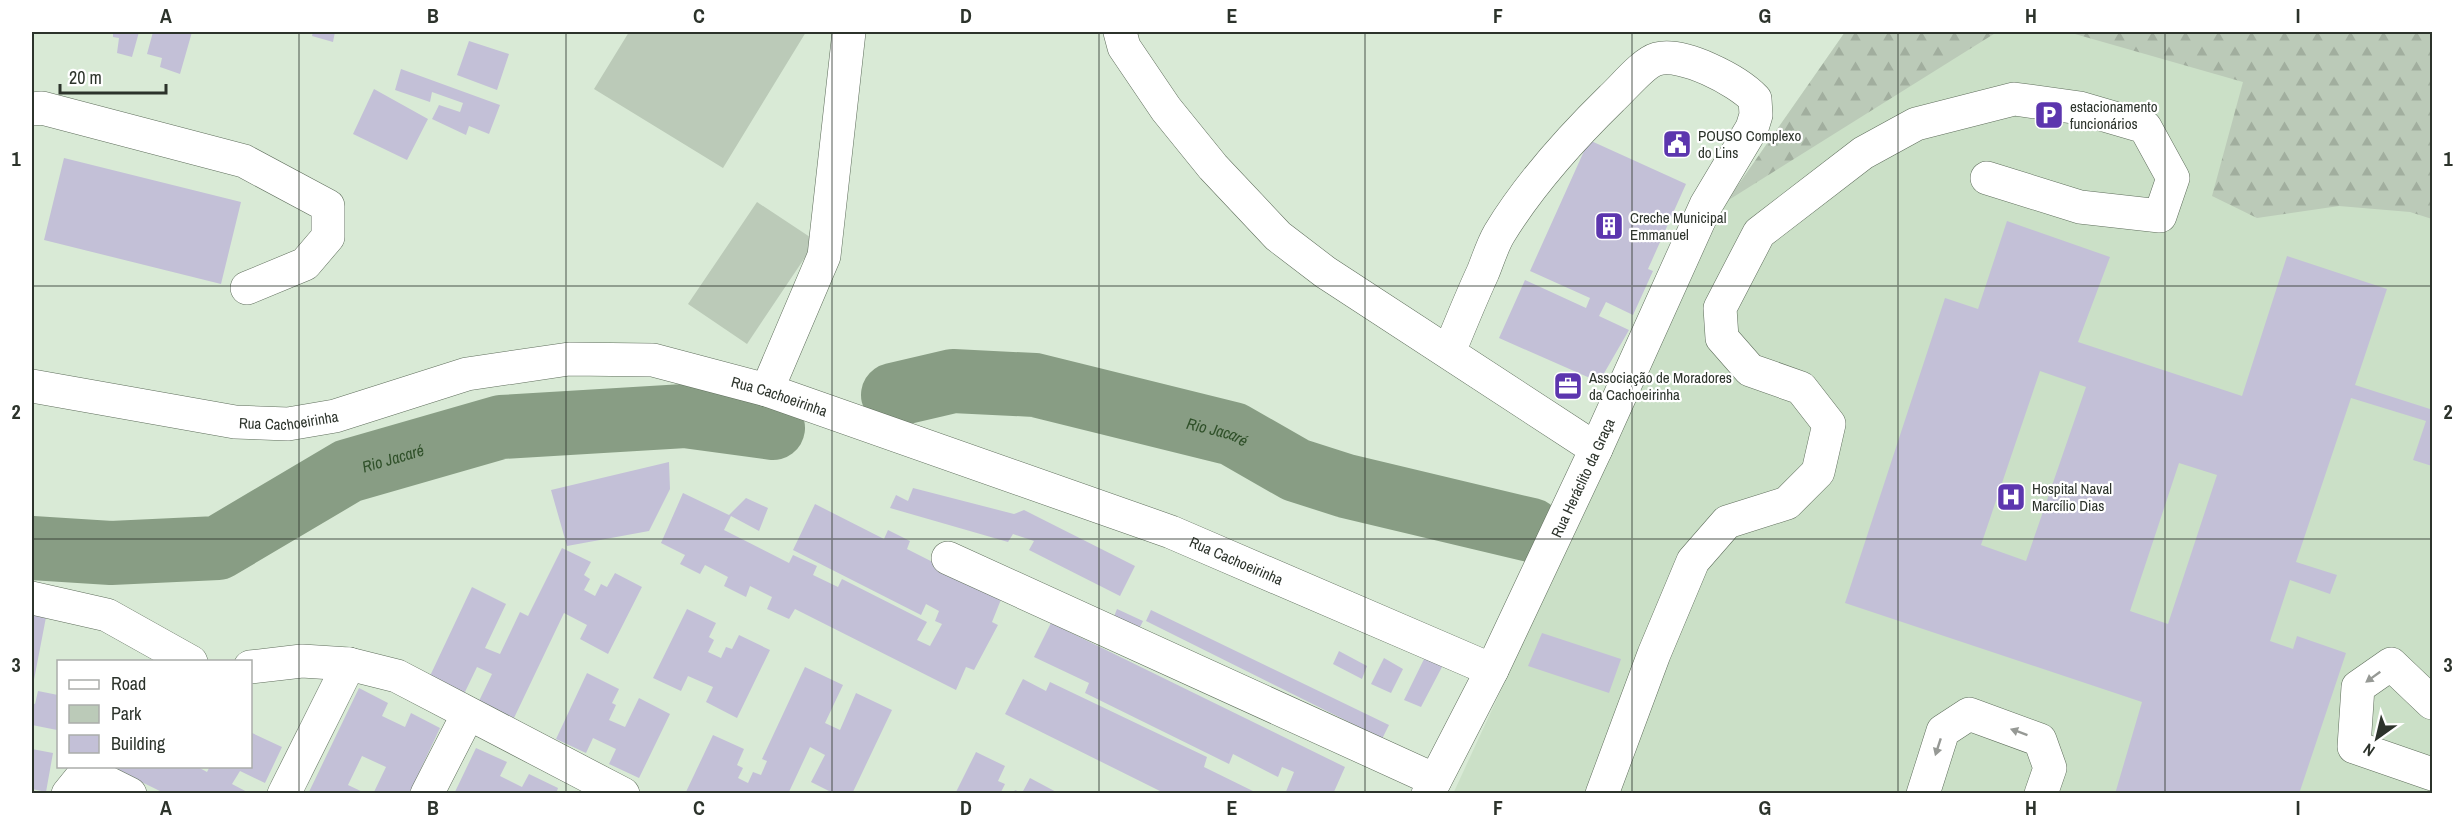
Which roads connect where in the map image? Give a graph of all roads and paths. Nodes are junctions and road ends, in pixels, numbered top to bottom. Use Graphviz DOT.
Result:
graph roads {
  1 [pos="849,32"];
  2 [pos="1120,32"];
  3 [pos="32,109"];
  4 [pos="1987,178"];
  5 [pos="247,288"];
  6 [pos="1449,352"];
  7 [pos="32,386"];
  8 [pos="767,390"];
  9 [pos="1596,449"];
  10 [pos="948,558"];
  11 [pos="32,598"];
  12 [pos="187,660"];
  13 [pos="349,664"];
  14 [pos="252,667"];
  15 [pos="1492,670"];
  16 [pos="2433,703"];
  17 [pos="477,719"];
  18 [pos="2433,774"];
  19 [pos="581,784"];
  20 [pos="1432,787"];
  21 [pos="68,794"];
  22 [pos="130,794"];
  23 [pos="284,794"];
  24 [pos="427,794"];
  25 [pos="450,794"];
  26 [pos="623,794"];
  27 [pos="1602,794"];
  28 [pos="1923,794"];
  29 [pos="2041,794"];
  1 -- 8 [label="street"];
  2 -- 6 [label="street"];
  3 -- 5 [label="street"];
  4 -- 27 [label="street"];
  6 -- 9 [label="street"];
  6 -- 9 [label="street, Rua Heráclito da Graça"];
  7 -- 8 [label="street, Rua Cachoeirinha"];
  8 -- 15 [label="street, Rua Cachoeirinha"];
  9 -- 15 [label="street, Rua Heráclito da Graça"];
  10 -- 20 [label="street"];
  11 -- 12 [label="street"];
  13 -- 14 [label="street"];
  13 -- 17 [label="street"];
  13 -- 23 [label="street"];
  15 -- 20 [label="street, Rua Heráclito da Graça"];
  16 -- 18 [label="street, one-way"];
  17 -- 19 [label="street"];
  17 -- 24 [label="street"];
  17 -- 25 [label="street"];
  19 -- 26 [label="street"];
  21 -- 22 [label="street"];
  29 -- 28 [label="street, one-way"];
}
